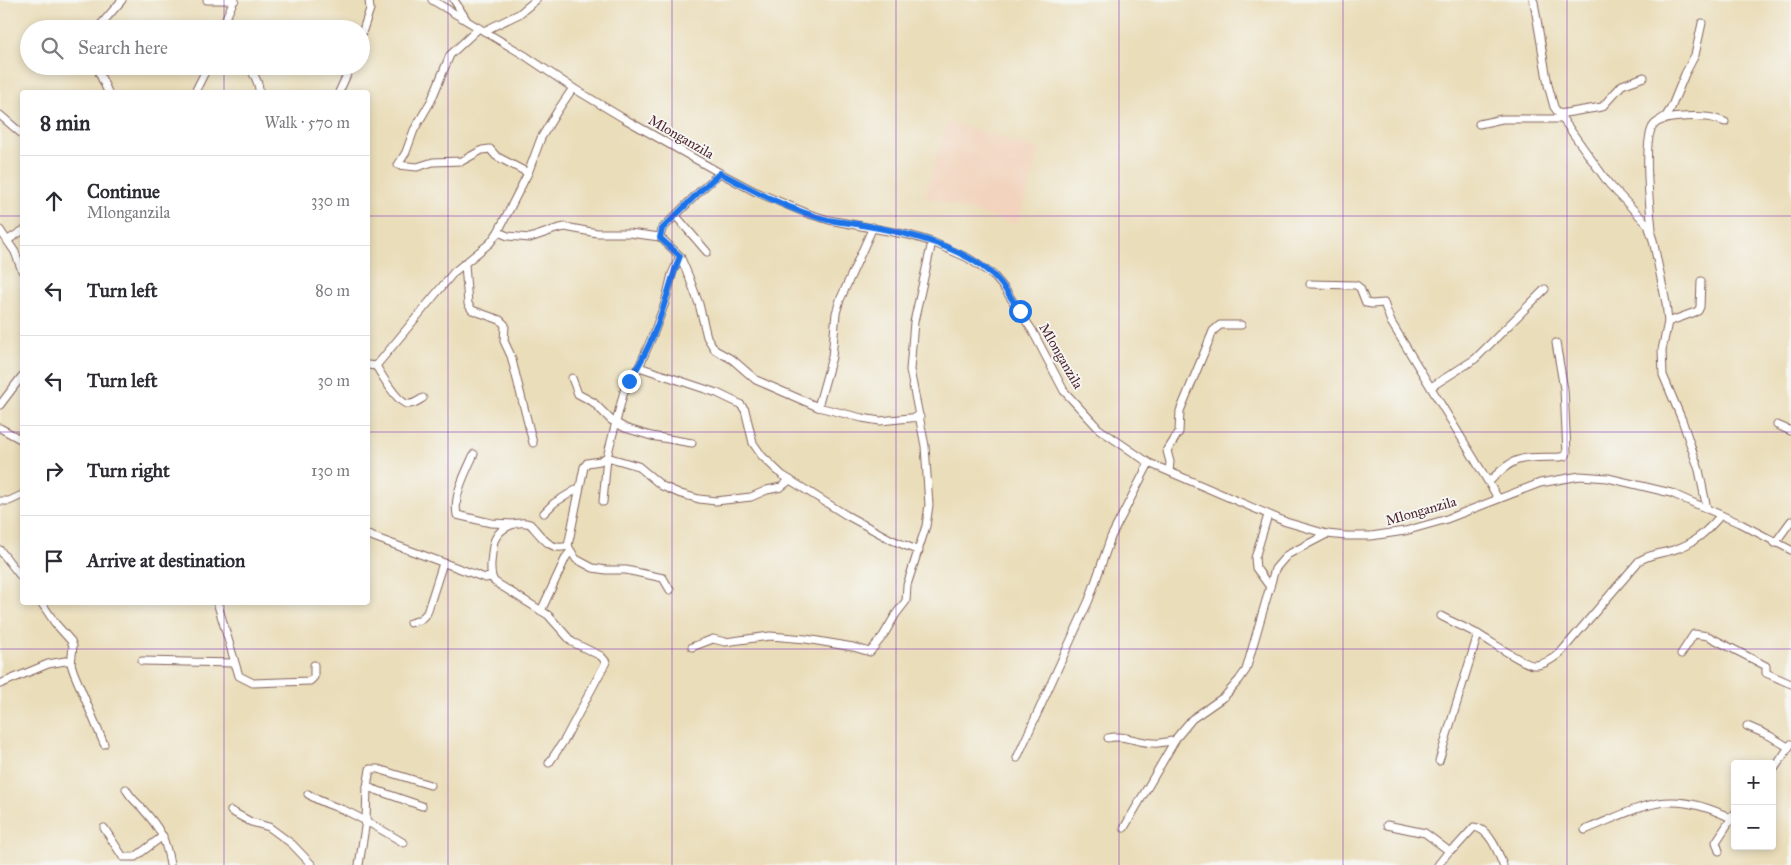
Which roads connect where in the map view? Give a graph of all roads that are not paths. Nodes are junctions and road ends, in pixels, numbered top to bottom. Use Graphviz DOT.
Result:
graph roads {
  1 [pos="122,0"];
  2 [pos="207,0"];
  3 [pos="234,0"];
  4 [pos="369,0"];
  5 [pos="432,0"];
  6 [pos="454,0"];
  7 [pos="536,0"];
  8 [pos="1532,0"];
  9 [pos="105,20"];
  10 [pos="225,20"];
  11 [pos="366,20"];
  12 [pos="468,22"];
  13 [pos="1702,24"];
  14 [pos="481,30"];
  15 [pos="100,75"];
  16 [pos="204,75"];
  17 [pos="254,75"];
  18 [pos="346,75"];
  19 [pos="1644,77"];
  20 [pos="573,88"];
  21 [pos="107,90"];
  22 [pos="196,90"];
  23 [pos="259,90"];
  24 [pos="340,90"];
  25 [pos="0,115"];
  26 [pos="1561,117"];
  27 [pos="1660,120"];
  28 [pos="1725,122"];
  29 [pos="1479,124"];
  30 [pos="20,132"];
  31 [pos="528,173"];
  32 [pos="720,173"];
  33 [pos="676,216"];
  34 [pos="873,227"];
  35 [pos="0,230"];
  36 [pos="20,232"];
  37 [pos="498,232"];
  38 [pos="660,238"];
  39 [pos="8,240"];
  40 [pos="1653,240"];
  41 [pos="932,242"];
  42 [pos="707,252"];
  43 [pos="680,256"];
  44 [pos="465,264"];
  45 [pos="20,265"];
  46 [pos="1701,281"];
  47 [pos="1310,284"];
  48 [pos="1545,289"];
  49 [pos="1668,322"];
  50 [pos="1241,325"];
  51 [pos="1556,343"];
  52 [pos="372,366"];
  53 [pos="638,367"];
  54 [pos="572,378"];
  55 [pos="20,379"];
  56 [pos="1432,387"];
  57 [pos="423,398"];
  58 [pos="0,405"];
  59 [pos="818,407"];
  60 [pos="920,417"];
  61 [pos="616,424"];
  62 [pos="1777,425"];
  63 [pos="0,428"];
  64 [pos="1791,431"];
  65 [pos="20,439"];
  66 [pos="533,443"];
  67 [pos="692,443"];
  68 [pos="474,454"];
  69 [pos="607,457"];
  70 [pos="1149,463"];
  71 [pos="1169,471"];
  72 [pos="790,480"];
  73 [pos="1489,482"];
  74 [pos="579,488"];
  75 [pos="20,496"];
  76 [pos="1498,498"];
  77 [pos="0,501"];
  78 [pos="603,502"];
  79 [pos="1707,510"];
  80 [pos="544,513"];
  81 [pos="1268,515"];
  82 [pos="1720,515"];
  83 [pos="1791,521"];
  84 [pos="514,524"];
  85 [pos="1327,534"];
  86 [pos="370,535"];
  87 [pos="1775,543"];
  88 [pos="569,549"];
  89 [pos="0,550"];
  90 [pos="1791,550"];
  91 [pos="919,551"];
  92 [pos="443,563"];
  93 [pos="20,575"];
  94 [pos="491,577"];
  95 [pos="1270,587"];
  96 [pos="670,590"];
  97 [pos="43,605"];
  98 [pos="218,605"];
  99 [pos="541,611"];
  100 [pos="1441,616"];
  101 [pos="410,623"];
  102 [pos="1478,634"];
  103 [pos="692,647"];
  104 [pos="1681,654"];
  105 [pos="71,660"];
  106 [pos="142,661"];
  107 [pos="234,663"];
  108 [pos="314,665"];
  109 [pos="0,684"];
  110 [pos="1791,684"];
  111 [pos="1747,726"];
  112 [pos="1108,738"];
  113 [pos="1174,741"];
  114 [pos="104,744"];
  115 [pos="1790,745"];
  116 [pos="1017,758"];
  117 [pos="1439,761"];
  118 [pos="548,763"];
  119 [pos="1776,766"];
  120 [pos="430,785"];
  121 [pos="366,786"];
  122 [pos="126,790"];
  123 [pos="308,794"];
  124 [pos="422,806"];
  125 [pos="231,811"];
  126 [pos="1731,815"];
  127 [pos="1731,819"];
  128 [pos="366,821"];
  129 [pos="1387,825"];
  130 [pos="104,828"];
  131 [pos="1124,828"];
  132 [pos="1585,830"];
  133 [pos="163,836"];
  134 [pos="404,843"];
  135 [pos="1449,850"];
  136 [pos="1719,851"];
  137 [pos="170,865"];
  138 [pos="312,865"];
  139 [pos="359,865"];
  140 [pos="1438,865"];
  141 [pos="1503,865"];
  1 -- 9 [label="street"];
  2 -- 3 [label="street"];
  3 -- 10 [label="street"];
  4 -- 11 [label="street"];
  5 -- 12 [label="street, Mlonganzila"];
  6 -- 12 [label="street"];
  7 -- 14 [label="street"];
  8 -- 26 [label="street"];
  12 -- 14 [label="street, Mlonganzila"];
  13 -- 27 [label="street"];
  14 -- 20 [label="street, Mlonganzila"];
  14 -- 31 [label="street"];
  15 -- 21 [label="street"];
  16 -- 22 [label="street"];
  17 -- 23 [label="street"];
  18 -- 24 [label="street"];
  19 -- 26 [label="street"];
  20 -- 31 [label="street"];
  20 -- 32 [label="street, Mlonganzila"];
  25 -- 30 [label="street"];
  26 -- 29 [label="street"];
  26 -- 40 [label="street"];
  27 -- 28 [label="street"];
  27 -- 40 [label="street"];
  31 -- 37 [label="street"];
  32 -- 33 [label="street"];
  32 -- 34 [label="street, Mlonganzila"];
  33 -- 38 [label="street"];
  33 -- 42 [label="street"];
  34 -- 41 [label="street, Mlonganzila"];
  34 -- 59 [label="street"];
  35 -- 39 [label="street"];
  36 -- 39 [label="street"];
  37 -- 38 [label="street"];
  37 -- 44 [label="street"];
  38 -- 43 [label="street"];
  39 -- 45 [label="street"];
  40 -- 49 [label="street"];
  41 -- 60 [label="street"];
  41 -- 70 [label="street, Mlonganzila"];
  43 -- 53 [label="street"];
  43 -- 59 [label="street"];
  44 -- 52 [label="street"];
  44 -- 66 [label="street"];
  46 -- 49 [label="street"];
  47 -- 56 [label="street"];
  48 -- 56 [label="street"];
  49 -- 79 [label="street"];
  50 -- 71 [label="street"];
  51 -- 73 [label="street"];
  52 -- 57 [label="street"];
  53 -- 61 [label="street"];
  53 -- 72 [label="street"];
  54 -- 61 [label="street"];
  55 -- 58 [label="street"];
  56 -- 73 [label="street"];
  59 -- 60 [label="street"];
  60 -- 91 [label="street"];
  61 -- 67 [label="street"];
  61 -- 69 [label="street"];
  62 -- 64 [label="street"];
  63 -- 65 [label="street"];
  68 -- 84 [label="street"];
  69 -- 72 [label="street"];
  69 -- 74 [label="street"];
  69 -- 78 [label="street"];
  70 -- 71 [label="street, Mlonganzila"];
  70 -- 116 [label="street"];
  71 -- 81 [label="street, Mlonganzila"];
  72 -- 91 [label="street"];
  73 -- 76 [label="street"];
  74 -- 80 [label="street"];
  74 -- 88 [label="street"];
  75 -- 77 [label="street"];
  76 -- 79 [label="street, Mlonganzila"];
  76 -- 85 [label="street, Mlonganzila"];
  79 -- 82 [label="street, Mlonganzila"];
  81 -- 85 [label="street, Mlonganzila"];
  81 -- 95 [label="street"];
  82 -- 87 [label="street, Mlonganzila"];
  82 -- 102 [label="street"];
  83 -- 87 [label="street"];
  84 -- 88 [label="street"];
  84 -- 94 [label="street"];
  85 -- 95 [label="street"];
  86 -- 92 [label="street"];
  87 -- 90 [label="street, Mlonganzila"];
  88 -- 96 [label="street"];
  88 -- 99 [label="street"];
  89 -- 93 [label="street"];
  91 -- 103 [label="street"];
  92 -- 94 [label="street"];
  92 -- 101 [label="street"];
  94 -- 99 [label="street"];
  95 -- 113 [label="street"];
  97 -- 105 [label="street"];
  98 -- 107 [label="street"];
  99 -- 118 [label="street"];
  100 -- 102 [label="street"];
  102 -- 117 [label="street"];
  104 -- 110 [label="street"];
  105 -- 109 [label="street"];
  105 -- 114 [label="street"];
  106 -- 107 [label="street"];
  107 -- 108 [label="street"];
  111 -- 115 [label="street"];
  112 -- 113 [label="street"];
  113 -- 131 [label="street"];
  115 -- 119 [label="street"];
  120 -- 121 [label="street"];
  121 -- 124 [label="street"];
  121 -- 128 [label="street"];
  122 -- 133 [label="street"];
  123 -- 128 [label="street"];
  125 -- 138 [label="street"];
  126 -- 132 [label="street"];
  127 -- 136 [label="street"];
  128 -- 134 [label="street"];
  128 -- 139 [label="street"];
  129 -- 135 [label="street"];
  130 -- 133 [label="street"];
  133 -- 137 [label="street"];
  135 -- 140 [label="street"];
  135 -- 141 [label="street"];
}
